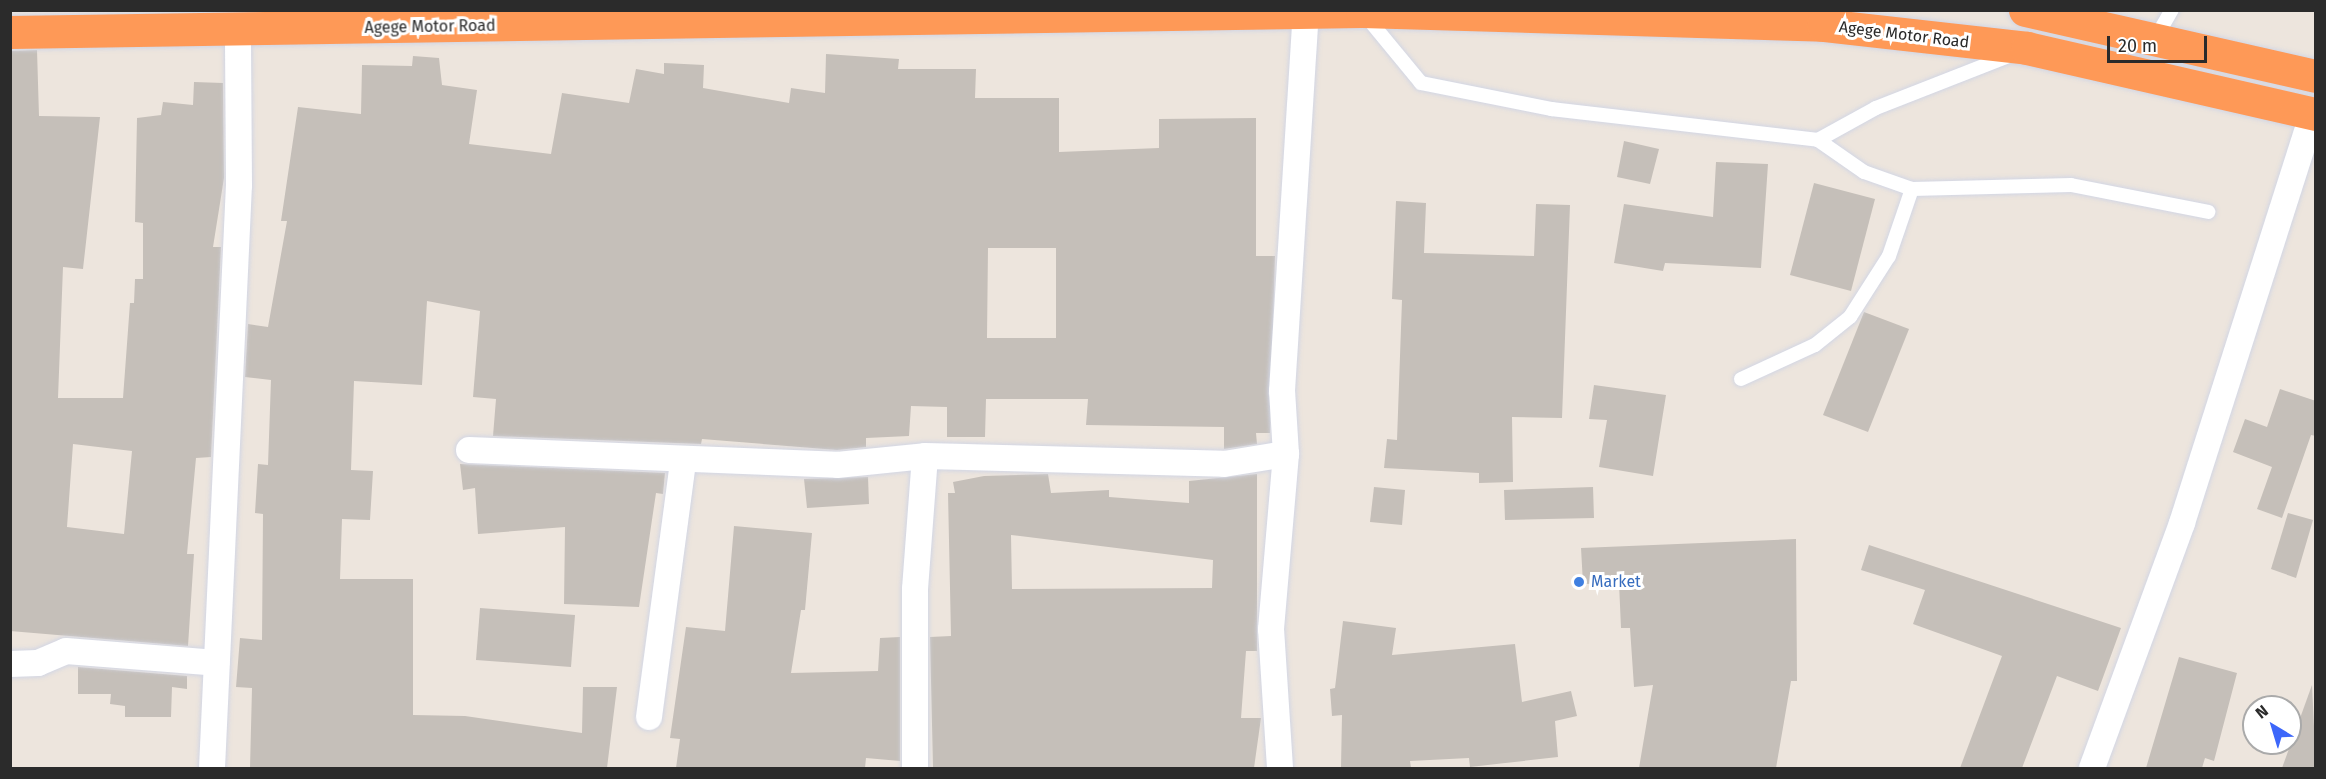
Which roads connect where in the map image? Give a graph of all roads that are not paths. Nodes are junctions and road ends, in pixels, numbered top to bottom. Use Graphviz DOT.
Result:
graph roads {
  1 [pos="2025,10"];
  2 [pos="2172,10"];
  3 [pos="1362,11"];
  4 [pos="1306,13"];
  5 [pos="1636,15"];
  6 [pos="2079,16"];
  7 [pos="238,30"];
  8 [pos="10,32"];
  9 [pos="2155,39"];
  10 [pos="2027,48"];
  11 [pos="2316,76"];
  12 [pos="2314,113"];
  13 [pos="1818,140"];
  14 [pos="1912,189"];
  15 [pos="2208,212"];
  16 [pos="1741,379"];
  17 [pos="469,450"];
  18 [pos="1286,454"];
  19 [pos="925,456"];
  20 [pos="683,461"];
  21 [pos="10,663"];
  22 [pos="217,663"];
  23 [pos="649,717"];
  24 [pos="212,768"];
  25 [pos="915,768"];
  26 [pos="1280,768"];
  27 [pos="2092,768"];
  1 -- 6 [label="highway"];
  2 -- 9 [label="lane"];
  3 -- 4 [label="highway, Agege Motor Road"];
  3 -- 5 [label="highway, Agege Motor Road"];
  3 -- 13 [label="lane"];
  4 -- 7 [label="highway, Agege Motor Road"];
  4 -- 18 [label="street"];
  5 -- 10 [label="highway, Agege Motor Road"];
  6 -- 9 [label="highway"];
  7 -- 8 [label="highway, Agege Motor Road"];
  7 -- 22 [label="street"];
  9 -- 11 [label="highway"];
  10 -- 12 [label="highway, Agege Motor Road"];
  10 -- 13 [label="lane"];
  12 -- 27 [label="street"];
  13 -- 14 [label="lane"];
  14 -- 15 [label="lane"];
  14 -- 16 [label="lane"];
  17 -- 20 [label="street"];
  18 -- 19 [label="street"];
  18 -- 26 [label="street"];
  19 -- 20 [label="street"];
  19 -- 25 [label="street"];
  20 -- 23 [label="street"];
  21 -- 22 [label="street"];
  22 -- 24 [label="street"];
}
